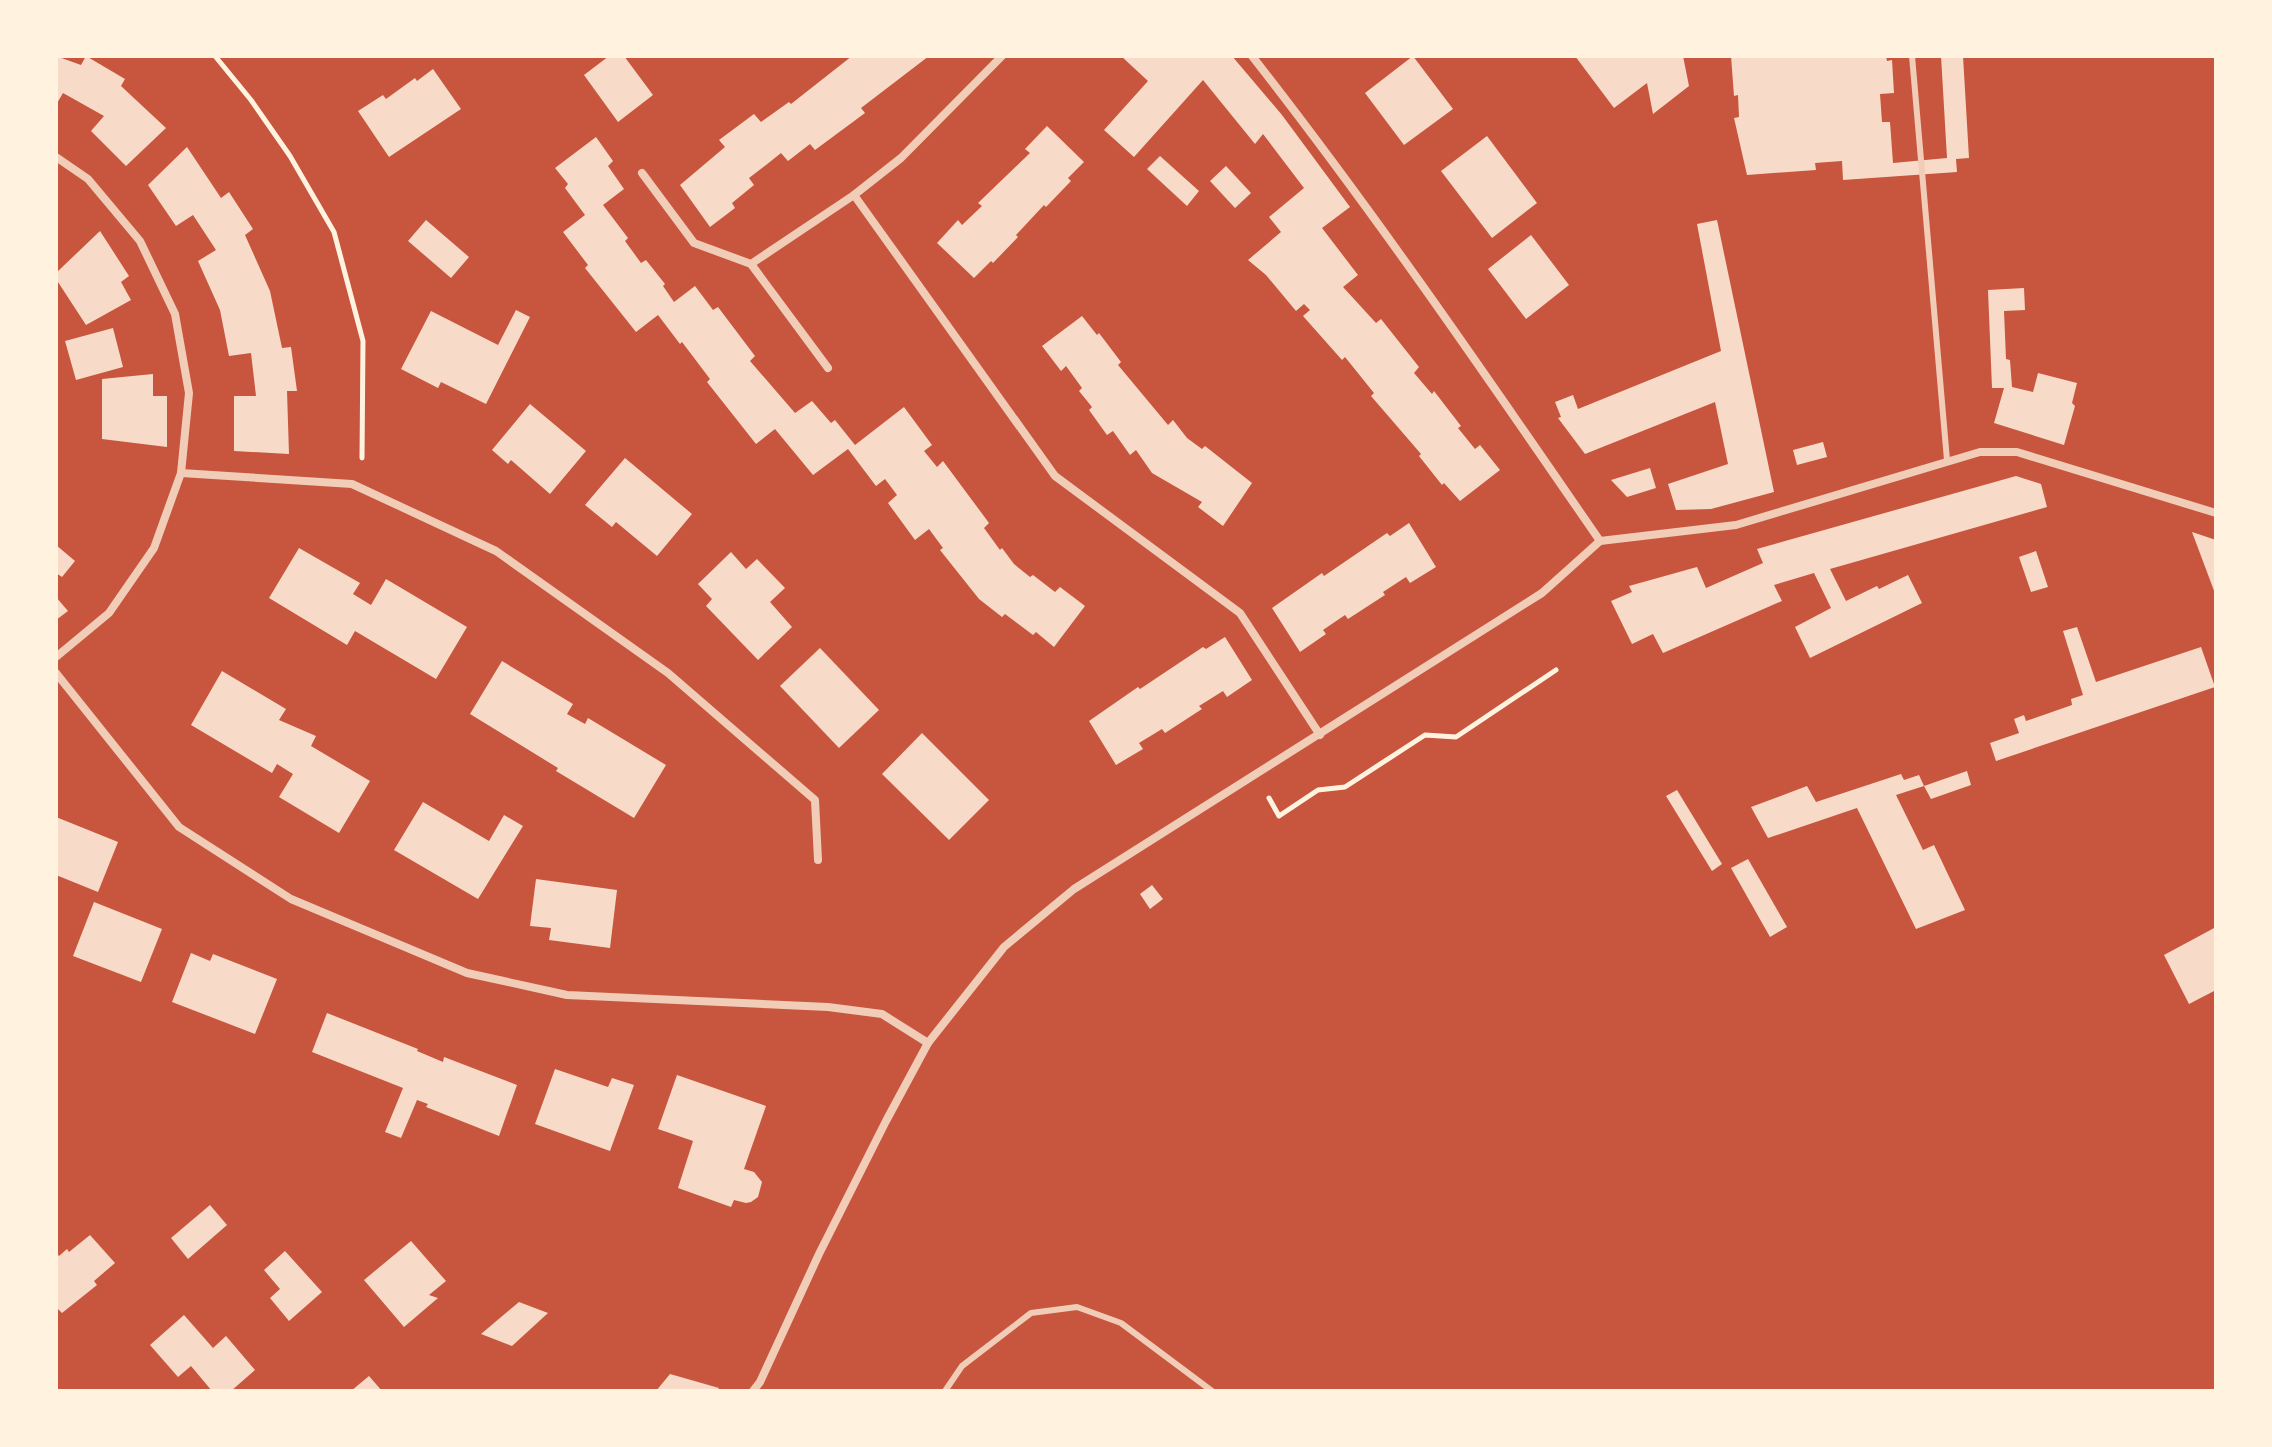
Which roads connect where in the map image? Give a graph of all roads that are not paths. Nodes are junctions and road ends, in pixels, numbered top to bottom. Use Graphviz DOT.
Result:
graph roads {
  1 [pos="1002,56"];
  2 [pos="1252,56"];
  3 [pos="1912,56"];
  4 [pos="56,157"];
  5 [pos="642,173"];
  6 [pos="854,195"];
  7 [pos="751,264"];
  8 [pos="828,368"];
  9 [pos="1947,460"];
  10 [pos="181,473"];
  11 [pos="2216,513"];
  12 [pos="1600,541"];
  13 [pos="56,657"];
  14 [pos="56,673"];
  15 [pos="1320,735"];
  16 [pos="818,860"];
  17 [pos="928,1043"];
  18 [pos="753,1391"];
  19 [pos="945,1391"];
  20 [pos="1212,1391"];
  1 -- 6 [label="street"];
  2 -- 12 [label="street"];
  3 -- 9 [label="lane"];
  4 -- 10 [label="street"];
  5 -- 7 [label="street"];
  6 -- 7 [label="street"];
  6 -- 15 [label="street"];
  7 -- 8 [label="street"];
  9 -- 11 [label="street"];
  9 -- 12 [label="street"];
  10 -- 13 [label="street"];
  10 -- 16 [label="street"];
  12 -- 15 [label="street"];
  14 -- 17 [label="street"];
  15 -- 17 [label="street"];
  17 -- 18 [label="street"];
  19 -- 20 [label="lane"];
}
